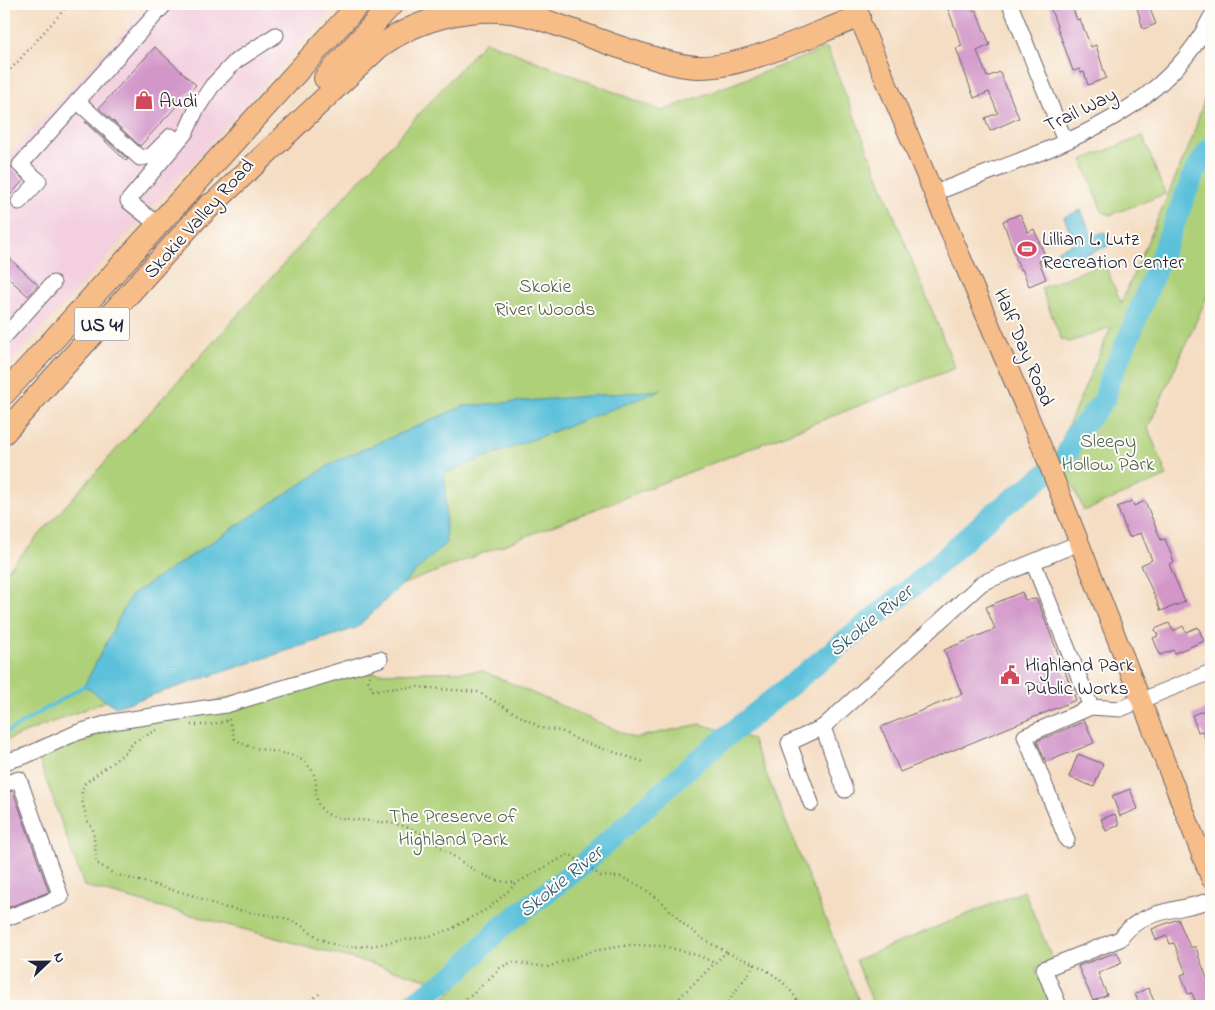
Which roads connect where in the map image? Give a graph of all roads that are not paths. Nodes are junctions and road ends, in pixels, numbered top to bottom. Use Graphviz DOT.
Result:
graph roads {
  1 [pos="165,4"];
  2 [pos="359,4"];
  3 [pos="392,4"];
  4 [pos="1010,4"];
  5 [pos="856,10"];
  6 [pos="1211,17"];
  7 [pos="276,35"];
  8 [pos="77,101"];
  9 [pos="194,114"];
  10 [pos="1064,141"];
  11 [pos="935,193"];
  12 [pos="19,202"];
  13 [pos="200,216"];
  14 [pos="158,225"];
  15 [pos="53,282"];
  16 [pos="4,337"];
  17 [pos="4,394"];
  18 [pos="4,433"];
  19 [pos="1079,543"];
  20 [pos="1033,562"];
  21 [pos="380,659"];
  22 [pos="1211,672"];
  23 [pos="1140,700"];
  24 [pos="1091,707"];
  25 [pos="823,727"];
  26 [pos="4,762"];
  27 [pos="4,784"];
  28 [pos="845,790"];
  29 [pos="811,803"];
  30 [pos="1067,840"];
  31 [pos="1211,879"];
  32 [pos="1211,900"];
  33 [pos="4,919"];
  34 [pos="1059,1006"];
  1 -- 8 [label="street"];
  2 -- 14 [label="highway, Skokie Valley Road / US 41"];
  3 -- 13 [label="highway, Skokie Valley Road / US 41"];
  4 -- 10 [label="street"];
  5 -- 11 [label="main road, Half Day Road"];
  5 -- 13 [label="highway"];
  6 -- 10 [label="street, Trail Way"];
  7 -- 9 [label="street"];
  8 -- 9 [label="street"];
  8 -- 12 [label="street"];
  9 -- 14 [label="street"];
  10 -- 11 [label="street, Trail Way"];
  11 -- 19 [label="main road, Half Day Road"];
  13 -- 18 [label="highway, Skokie Valley Road / US 41"];
  14 -- 17 [label="highway, Skokie Valley Road / US 41"];
  15 -- 16 [label="street"];
  19 -- 20 [label="street"];
  19 -- 23 [label="main road, Half Day Road"];
  20 -- 24 [label="street"];
  20 -- 25 [label="street"];
  21 -- 26 [label="street"];
  22 -- 23 [label="street"];
  23 -- 24 [label="street"];
  23 -- 31 [label="main road, Half Day Road"];
  24 -- 30 [label="street"];
  25 -- 28 [label="street"];
  25 -- 29 [label="street"];
  27 -- 33 [label="street"];
  32 -- 34 [label="street"];
}
